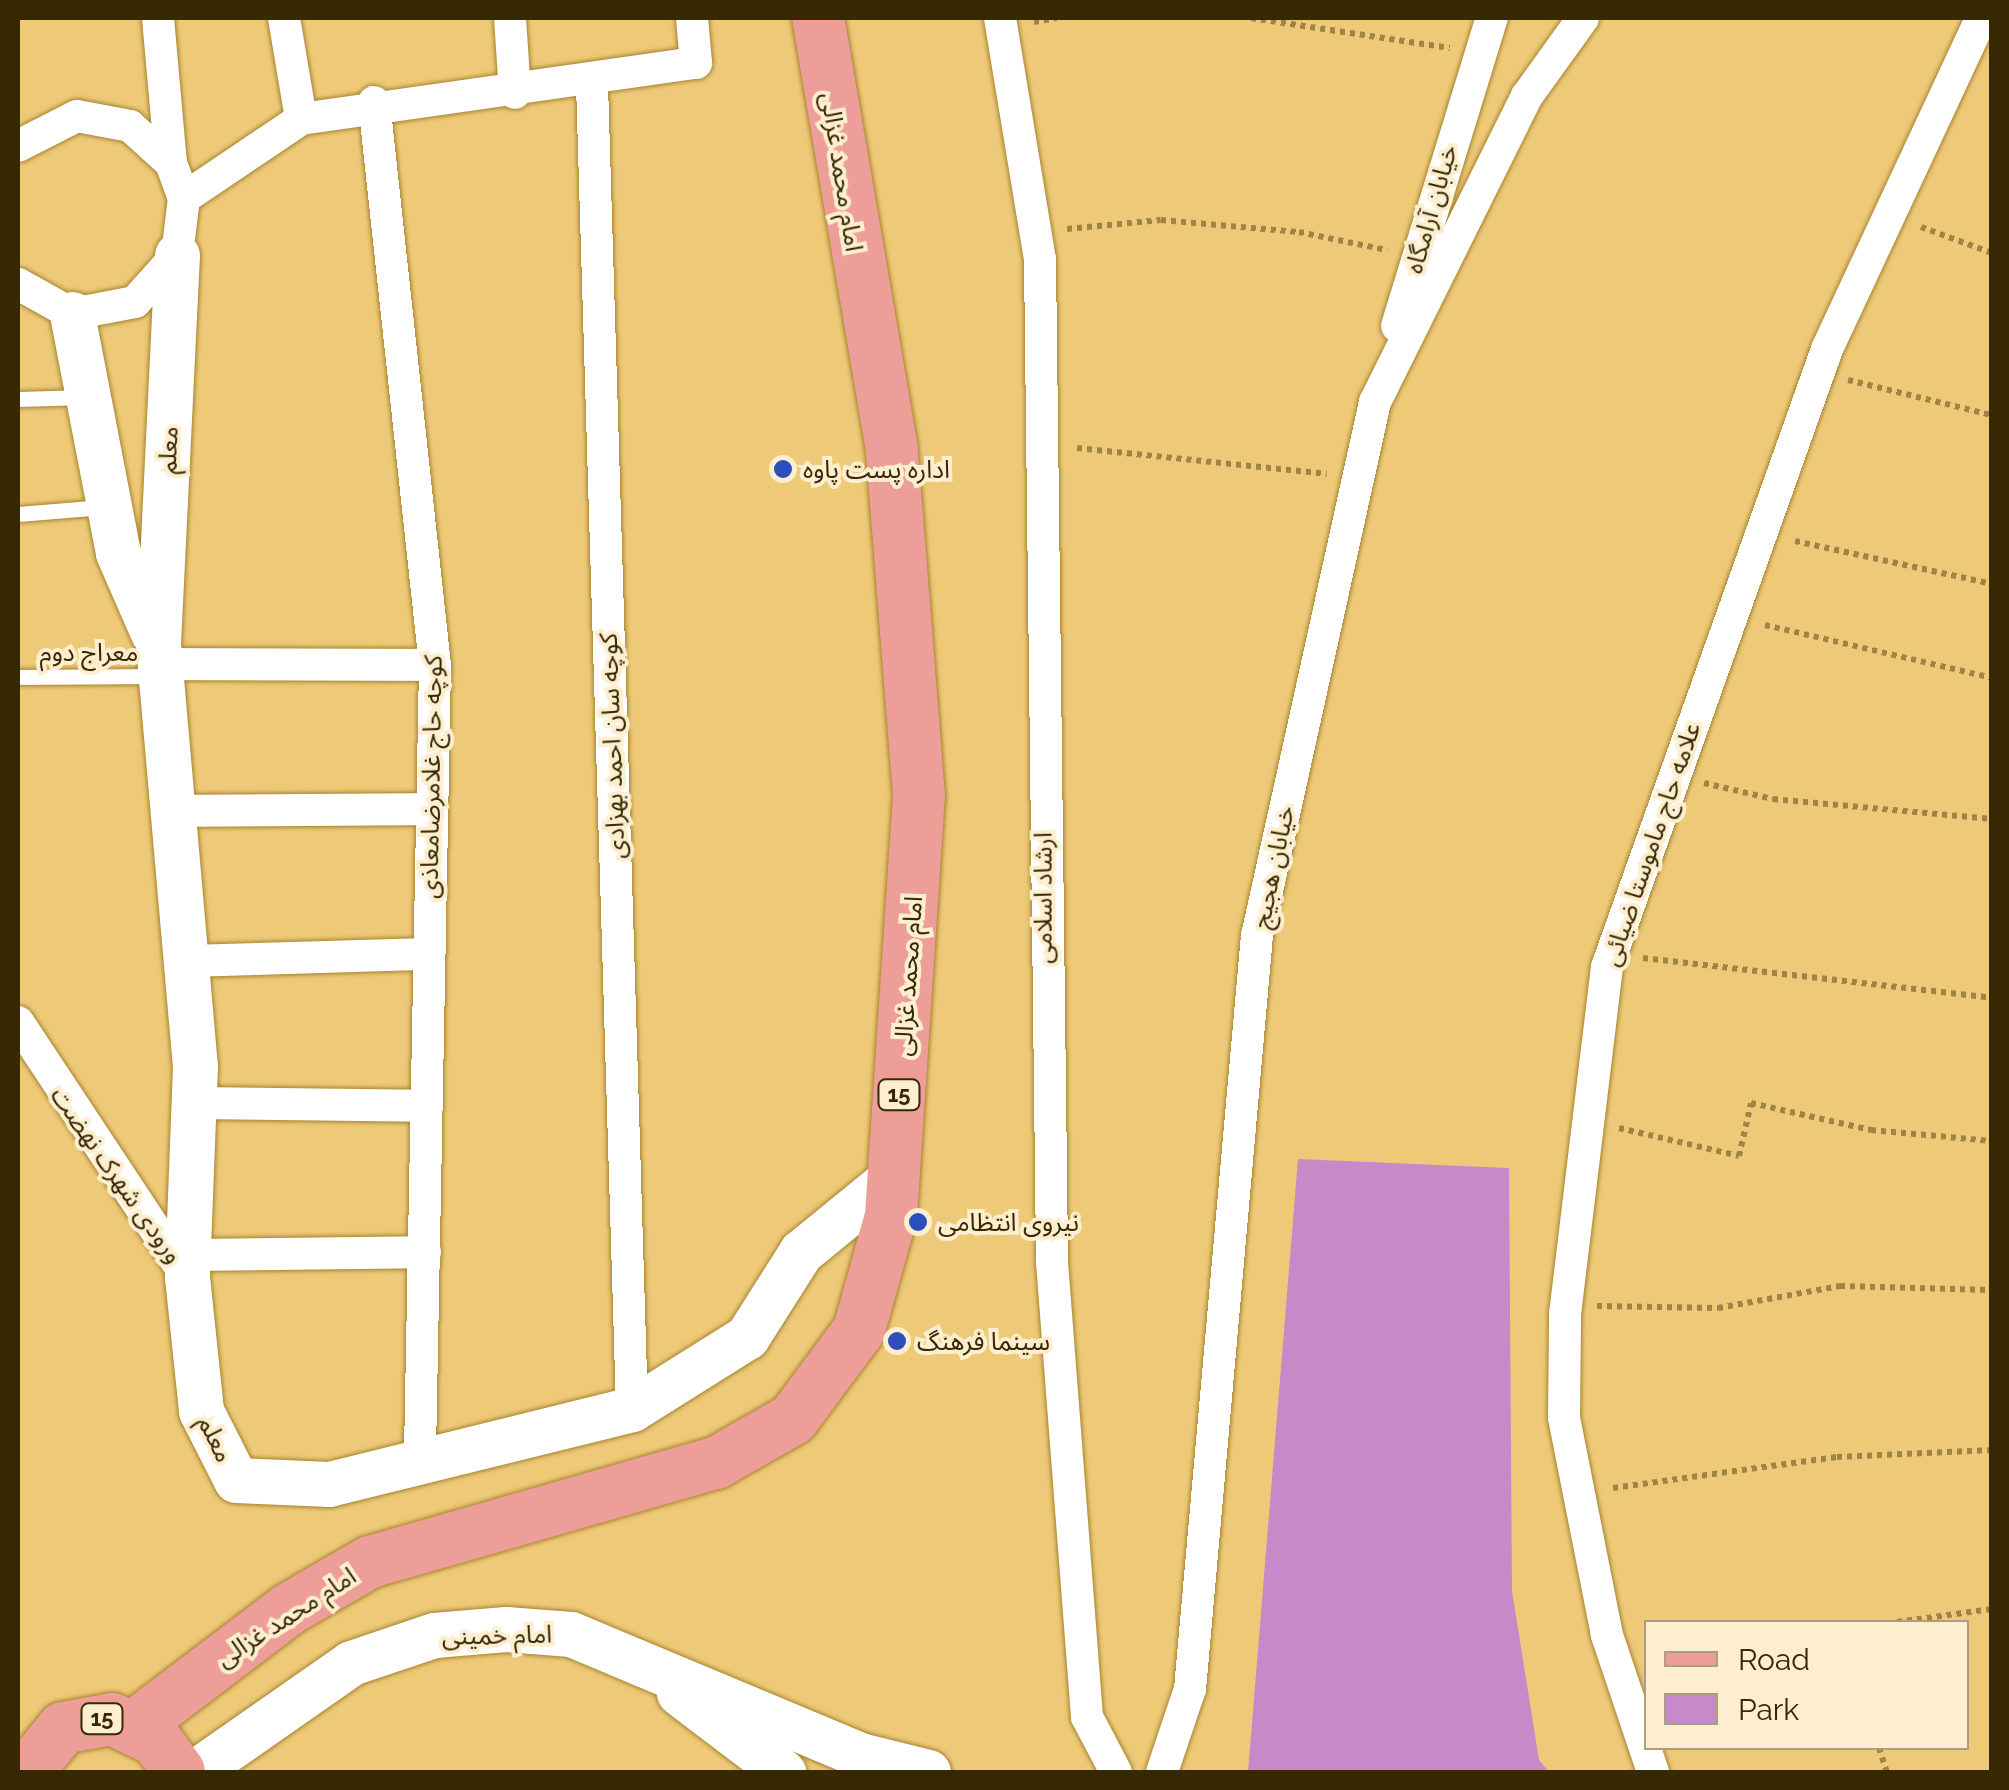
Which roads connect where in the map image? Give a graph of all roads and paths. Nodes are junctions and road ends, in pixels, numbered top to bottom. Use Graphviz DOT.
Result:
graph roads {
  1 [pos="158,18"];
  2 [pos="284,18"];
  3 [pos="510,18"];
  4 [pos="692,18"];
  5 [pos="818,18"];
  6 [pos="1000,18"];
  7 [pos="1251,18"];
  8 [pos="1492,18"];
  9 [pos="1583,18"];
  10 [pos="1981,18"];
  11 [pos="1476,52"];
  12 [pos="592,84"];
  13 [pos="515,92"];
  14 [pos="374,102"];
  15 [pos="301,120"];
  16 [pos="18,146"];
  17 [pos="170,163"];
  18 [pos="184,198"];
  19 [pos="1887,214"];
  20 [pos="1035,232"];
  21 [pos="1992,253"];
  22 [pos="177,255"];
  23 [pos="1418,257"];
  24 [pos="18,284"];
  25 [pos="72,314"];
  26 [pos="1817,374"];
  27 [pos="90,398"];
  28 [pos="18,399"];
  29 [pos="1375,402"];
  30 [pos="1992,415"];
  31 [pos="1043,447"];
  32 [pos="1358,481"];
  33 [pos="107,507"];
  34 [pos="18,514"];
  35 [pos="1760,534"];
  36 [pos="1992,584"];
  37 [pos="1730,616"];
  38 [pos="160,662"];
  39 [pos="435,664"];
  40 [pos="18,678"];
  41 [pos="1992,678"];
  42 [pos="1674,776"];
  43 [pos="432,809"];
  44 [pos="176,811"];
  45 [pos="1992,819"];
  46 [pos="1612,953"];
  47 [pos="429,954"];
  48 [pos="188,961"];
  49 [pos="1992,998"];
  50 [pos="22,1042"];
  51 [pos="194,1103"];
  52 [pos="425,1106"];
  53 [pos="1588,1121"];
  54 [pos="1992,1141"];
  55 [pos="889,1180"];
  56 [pos="425,1252"];
  57 [pos="188,1266"];
  58 [pos="1992,1290"];
  59 [pos="1566,1302"];
  60 [pos="632,1408"];
  61 [pos="1992,1450"];
  62 [pos="420,1456"];
  63 [pos="1577,1494"];
  64 [pos="1992,1609"];
  65 [pos="1912,1620"];
  66 [pos="651,1668"];
  67 [pos="135,1726"];
  68 [pos="1644,1745"];
  69 [pos="25,1767"];
  70 [pos="179,1772"];
  71 [pos="195,1772"];
  72 [pos="783,1772"];
  73 [pos="928,1772"];
  74 [pos="1116,1772"];
  75 [pos="1162,1772"];
  1 -- 17 [label="street"];
  2 -- 15 [label="street"];
  3 -- 13 [label="street"];
  4 -- 12 [label="street"];
  5 -- 55 [label="main road, امام محمد غزالی / 15"];
  6 -- 20 [label="street, ارشاد اسلامی"];
  7 -- 11 [label="path"];
  8 -- 11 [label="street, خیابان آرامگاه"];
  9 -- 29 [label="street, خیابان هجیج"];
  10 -- 19 [label="street, علامه حاج ماموستا ضیائی"];
  11 -- 23 [label="street, خیابان آرامگاه"];
  12 -- 13 [label="street"];
  12 -- 60 [label="street, کوچه سان احمد بهزادی"];
  13 -- 14 [label="street"];
  14 -- 15 [label="street"];
  14 -- 39 [label="street, کوچه حاج غلامرضامعاذی"];
  15 -- 18 [label="street"];
  16 -- 17 [label="street"];
  17 -- 18 [label="street"];
  18 -- 22 [label="street"];
  19 -- 21 [label="path"];
  19 -- 26 [label="street, علامه حاج ماموستا ضیائی"];
  20 -- 23 [label="path"];
  20 -- 31 [label="street, ارشاد اسلامی"];
  22 -- 25 [label="street"];
  22 -- 38 [label="street, معلم"];
  23 -- 29 [label="street, خیابان آرامگاه"];
  24 -- 25 [label="street"];
  25 -- 27 [label="street, معلم"];
  26 -- 30 [label="path"];
  26 -- 35 [label="street, علامه حاج ماموستا ضیائی"];
  27 -- 28 [label="lane"];
  27 -- 33 [label="street, معلم"];
  29 -- 32 [label="street, خیابان هجیج"];
  31 -- 32 [label="path"];
  31 -- 74 [label="street, ارشاد اسلامی"];
  32 -- 75 [label="street, خیابان هجیج"];
  33 -- 34 [label="lane"];
  33 -- 38 [label="street, معلم"];
  35 -- 36 [label="path"];
  35 -- 37 [label="street, علامه حاج ماموستا ضیائی"];
  37 -- 41 [label="path"];
  37 -- 42 [label="street, علامه حاج ماموستا ضیائی"];
  38 -- 39 [label="street"];
  38 -- 40 [label="lane, معراج دوم"];
  38 -- 44 [label="street, معلم"];
  39 -- 43 [label="street, کوچه حاج غلامرضامعاذی"];
  42 -- 45 [label="path"];
  42 -- 46 [label="street, علامه حاج ماموستا ضیائی"];
  43 -- 44 [label="street"];
  43 -- 47 [label="street, کوچه حاج غلامرضامعاذی"];
  44 -- 48 [label="street, معلم"];
  46 -- 49 [label="path"];
  46 -- 53 [label="street, علامه حاج ماموستا ضیائی"];
  47 -- 48 [label="street"];
  47 -- 52 [label="street, کوچه حاج غلامرضامعاذی"];
  48 -- 51 [label="street, معلم"];
  50 -- 57 [label="street, ورودی شهرک نهضت"];
  51 -- 52 [label="street"];
  51 -- 57 [label="street, معلم"];
  52 -- 56 [label="street, کوچه حاج غلامرضامعاذی"];
  53 -- 54 [label="path"];
  53 -- 59 [label="street, علامه حاج ماموستا ضیائی"];
  55 -- 60 [label="street, معلم"];
  55 -- 67 [label="main road, امام محمد غزالی / 15"];
  56 -- 57 [label="street"];
  56 -- 62 [label="street, کوچه حاج غلامرضامعاذی"];
  57 -- 62 [label="street, معلم"];
  58 -- 59 [label="path"];
  59 -- 63 [label="street, علامه حاج ماموستا ضیائی"];
  60 -- 62 [label="street, معلم"];
  61 -- 63 [label="path"];
  63 -- 68 [label="street, علامه حاج ماموستا ضیائی"];
  64 -- 65 [label="path"];
  66 -- 71 [label="street, امام خمینی"];
  66 -- 72 [label="street, امام خمینی"];
  66 -- 73 [label="street, امام خمینی"];
  67 -- 69 [label="main road, 15"];
  67 -- 70 [label="main road, 15"];
}
